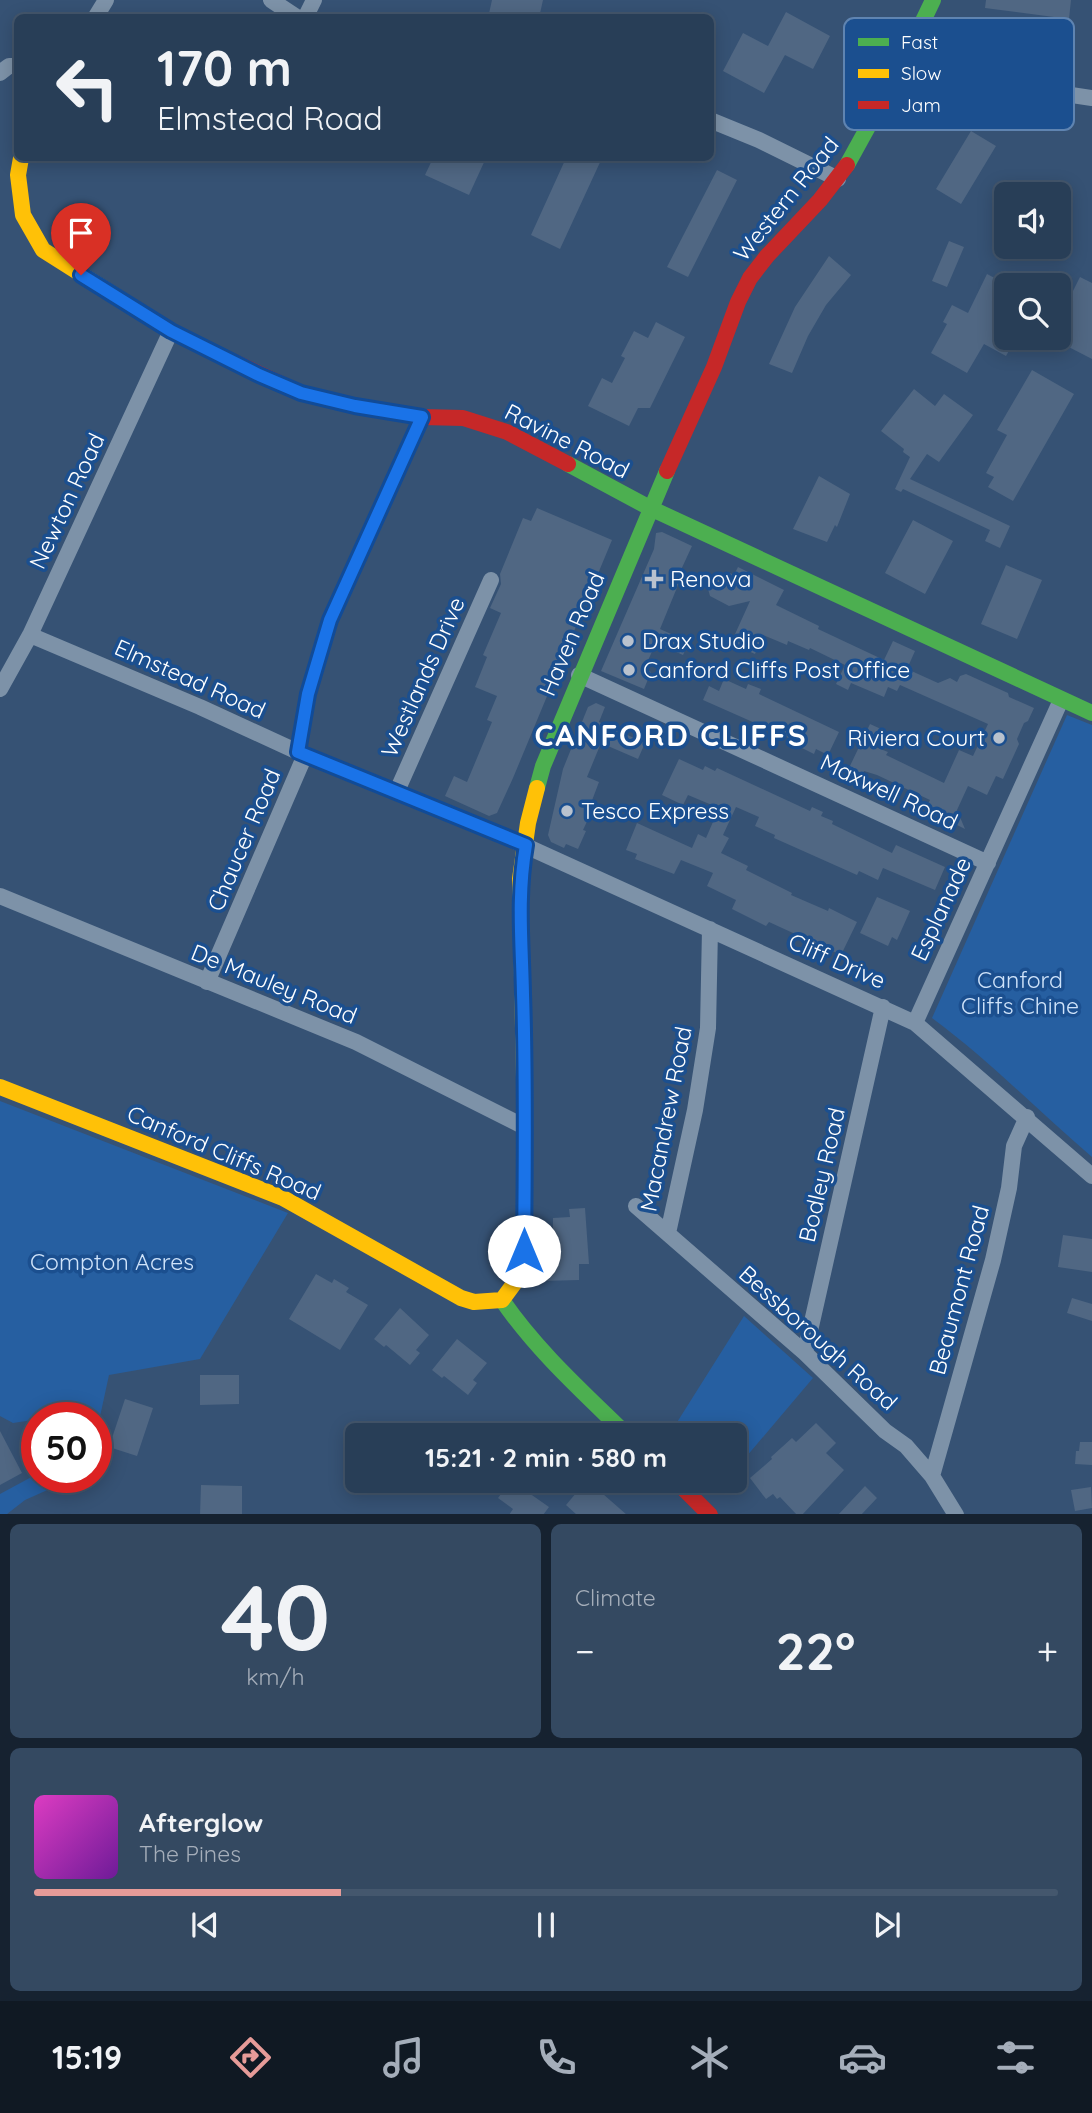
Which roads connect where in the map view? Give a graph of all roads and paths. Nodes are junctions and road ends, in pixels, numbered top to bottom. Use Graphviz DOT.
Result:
graph roads {
  1 [pos="271,0"];
  2 [pos="933,0"];
  3 [pos="292,14"];
  4 [pos="924,18"];
  5 [pos="1074,95"];
  6 [pos="1092,98"];
  7 [pos="714,122"];
  8 [pos="868,130"];
  9 [pos="20,161"];
  10 [pos="838,178"];
  11 [pos="171,331"];
  12 [pos="422,417"];
  13 [pos="650,508"];
  14 [pos="491,580"];
  15 [pos="30,635"];
  16 [pos="579,675"];
  17 [pos="0,689"];
  18 [pos="1061,700"];
  19 [pos="1086,710"];
  20 [pos="302,753"];
  21 [pos="397,791"];
  22 [pos="526,845"];
  23 [pos="988,863"];
  24 [pos="0,896"];
  25 [pos="710,929"];
  26 [pos="207,982"];
  27 [pos="883,1007"];
  28 [pos="915,1023"];
  29 [pos="0,1087"];
  30 [pos="1027,1117"];
  31 [pos="525,1127"];
  32 [pos="1092,1176"];
  33 [pos="636,1206"];
  34 [pos="668,1233"];
  35 [pos="502,1300"];
  36 [pos="805,1353"];
  37 [pos="615,1423"];
  38 [pos="932,1476"];
  39 [pos="688,1493"];
  40 [pos="710,1514"];
  41 [pos="956,1514"];
  1 -- 3 [label="street"];
  2 -- 4 [label="street, Western Road"];
  5 -- 6 [label="street"];
  7 -- 10 [label="street"];
  8 -- 10 [label="street, Western Road"];
  9 -- 11 [label="street, Ravine Road"];
  10 -- 13 [label="street, Western Road"];
  11 -- 12 [label="street, Ravine Road"];
  11 -- 15 [label="street, Newton Road"];
  12 -- 13 [label="street, Ravine Road"];
  12 -- 20 [label="street, Chaucer Road"];
  13 -- 16 [label="street, Haven Road"];
  13 -- 18 [label="street, Ravine Road"];
  14 -- 21 [label="street, Westlands Drive"];
  15 -- 17 [label="street, Newton Road"];
  15 -- 20 [label="street, Elmstead Road"];
  16 -- 22 [label="street, Haven Road"];
  16 -- 23 [label="street, Maxwell Road"];
  18 -- 19 [label="street, Ravine Road"];
  18 -- 23 [label="street, Esplanade"];
  20 -- 21 [label="street, Elmstead Road"];
  20 -- 26 [label="street, Chaucer Road"];
  21 -- 22 [label="street, Elmstead Road"];
  22 -- 25 [label="street, Cliff Drive"];
  22 -- 31 [label="street, Haven Road"];
  23 -- 28 [label="street, Esplanade"];
  24 -- 26 [label="street, De Mauley Road"];
  25 -- 27 [label="street, Cliff Drive"];
  25 -- 34 [label="street, Macandrew Road"];
  26 -- 31 [label="street, De Mauley Road"];
  27 -- 28 [label="street, Cliff Drive"];
  27 -- 36 [label="street, Bodley Road"];
  28 -- 30 [label="street, Cliff Drive"];
  29 -- 35 [label="street, Canford Cliffs Road"];
  30 -- 32 [label="street, Cliff Drive"];
  30 -- 38 [label="street, Beaumont Road"];
  31 -- 35 [label="street, Haven Road"];
  33 -- 34 [label="street, Bessborough Road"];
  34 -- 36 [label="street, Bessborough Road"];
  35 -- 37 [label="street"];
  36 -- 38 [label="street, Bessborough Road"];
  38 -- 41 [label="street, Bessborough Road"];
  39 -- 40 [label="street"];
}
